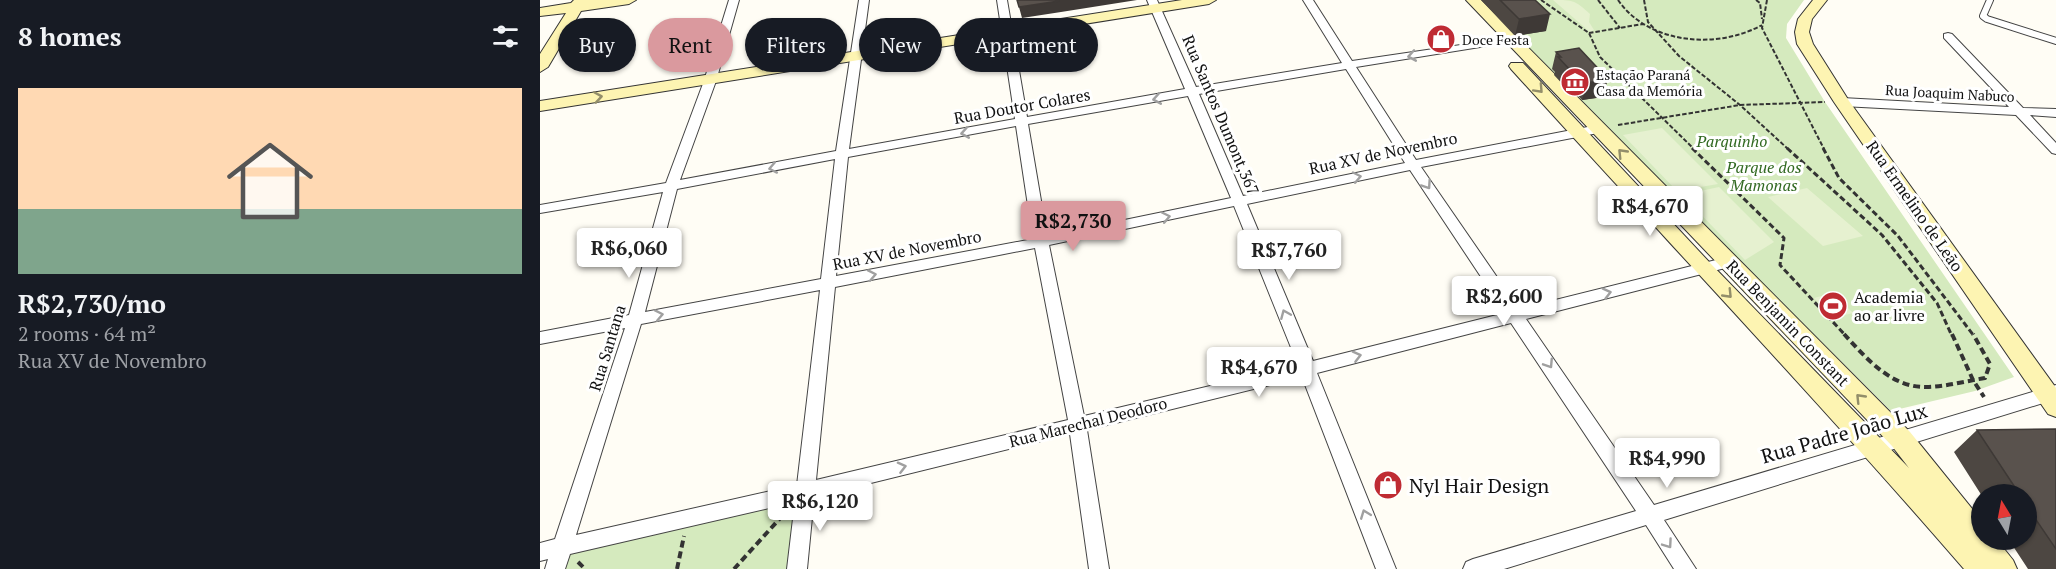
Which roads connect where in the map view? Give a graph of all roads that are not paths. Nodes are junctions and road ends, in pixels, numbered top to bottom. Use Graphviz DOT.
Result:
graph roads {
  1 [pos="629,0"];
  2 [pos="734,0"];
  3 [pos="864,0"];
  4 [pos="1002,0"];
  5 [pos="1209,0"];
  6 [pos="1308,0"];
  7 [pos="1456,0"];
  8 [pos="1473,0"];
  9 [pos="1820,0"];
  10 [pos="1990,0"];
  11 [pos="578,4"];
  12 [pos="1154,4"];
  13 [pos="540,12"];
  14 [pos="1004,18"];
  15 [pos="1080,18"];
  16 [pos="1948,36"];
  17 [pos="1503,40"];
  18 [pos="954,41"];
  19 [pos="2056,41"];
  20 [pos="855,58"];
  21 [pos="1349,66"];
  22 [pos="540,67"];
  23 [pos="1013,72"];
  24 [pos="710,81"];
  25 [pos="1194,92"];
  26 [pos="1842,102"];
  27 [pos="540,106"];
  28 [pos="2020,112"];
  29 [pos="2056,113"];
  30 [pos="1023,123"];
  31 [pos="1589,131"];
  32 [pos="2056,150"];
  33 [pos="842,154"];
  34 [pos="1413,165"];
  35 [pos="671,188"];
  36 [pos="1238,202"];
  37 [pos="540,209"];
  38 [pos="1041,242"];
  39 [pos="1728,262"];
  40 [pos="1704,269"];
  41 [pos="829,283"];
  42 [pos="1518,316"];
  43 [pos="635,320"];
  44 [pos="540,338"];
  45 [pos="1308,369"];
  46 [pos="2053,398"];
  47 [pos="1077,424"];
  48 [pos="1901,439"];
  49 [pos="1874,447"];
  50 [pos="805,491"];
  51 [pos="1648,514"];
  52 [pos="562,547"];
  53 [pos="540,552"];
  54 [pos="555,569"];
  55 [pos="797,569"];
  56 [pos="1099,569"];
  57 [pos="1386,569"];
  58 [pos="1473,569"];
  59 [pos="1686,569"];
  60 [pos="1982,569"];
  61 [pos="2003,569"];
  1 -- 11 [label="main road"];
  2 -- 24 [label="street, Rua Santana"];
  3 -- 20 [label="street"];
  4 -- 14 [label="street"];
  5 -- 12 [label="main road"];
  6 -- 21 [label="street"];
  7 -- 17 [label="main road, Rua Benjamin Constant"];
  8 -- 17 [label="main road, Rua Benjamin Constant"];
  9 -- 26 [label="main road, Rua Ermelino de Leão"];
  10 -- 19 [label="lane"];
  11 -- 13 [label="main road"];
  11 -- 22 [label="main road"];
  12 -- 15 [label="main road"];
  12 -- 25 [label="street, Rua Santos Dumont,367"];
  16 -- 28 [label="street"];
  17 -- 21 [label="street, Rua Doutor Colares, one-way"];
  17 -- 31 [label="main road, Rua Benjamin Constant"];
  18 -- 20 [label="main road"];
  20 -- 24 [label="main road"];
  20 -- 33 [label="street"];
  21 -- 25 [label="street, Rua Doutor Colares"];
  21 -- 34 [label="street"];
  23 -- 30 [label="street"];
  27 -- 24 [label="main road, one-way"];
  24 -- 35 [label="street, Rua Santana"];
  25 -- 30 [label="street, Rua Doutor Colares, one-way"];
  25 -- 36 [label="street, Rua Santos Dumont,367"];
  26 -- 28 [label="street, Rua Joaquim Nabuco"];
  26 -- 46 [label="main road, Rua Ermelino de Leão"];
  28 -- 29 [label="street, Rua Joaquim Nabuco"];
  28 -- 32 [label="street"];
  30 -- 33 [label="street, Rua Doutor Colares, one-way"];
  30 -- 38 [label="street"];
  31 -- 34 [label="street, Rua XV de Novembro"];
  39 -- 31 [label="main road, Rua Benjamin Constant, one-way"];
  31 -- 40 [label="main road, Rua Benjamin Constant"];
  33 -- 35 [label="street, Rua Doutor Colares, one-way"];
  33 -- 41 [label="street"];
  36 -- 34 [label="street, Rua XV de Novembro, one-way"];
  34 -- 42 [label="street, one-way"];
  35 -- 37 [label="street, Rua Doutor Colares"];
  35 -- 43 [label="street, Rua Santana"];
  38 -- 36 [label="street, Rua XV de Novembro, one-way"];
  45 -- 36 [label="street, Rua Santos Dumont,367, one-way"];
  41 -- 38 [label="street, Rua XV de Novembro, one-way"];
  38 -- 47 [label="street"];
  39 -- 40 [label="street, Rua Marechal Deodoro"];
  48 -- 39 [label="main road, Rua Benjamin Constant, one-way"];
  42 -- 40 [label="street, Rua Marechal Deodoro, one-way"];
  40 -- 49 [label="main road, Rua Benjamin Constant, one-way"];
  43 -- 41 [label="street, Rua XV de Novembro, one-way"];
  41 -- 50 [label="street"];
  45 -- 42 [label="street, Rua Marechal Deodoro, one-way"];
  42 -- 51 [label="street, one-way"];
  43 -- 44 [label="street, Rua XV de Novembro"];
  43 -- 52 [label="street, Rua Santana"];
  45 -- 47 [label="street, Rua Marechal Deodoro"];
  57 -- 45 [label="street, Rua Santos Dumont,367, one-way"];
  46 -- 48 [label="street, Rua Padre João Lux"];
  50 -- 47 [label="street, Rua Marechal Deodoro, one-way"];
  47 -- 56 [label="street"];
  48 -- 49 [label="street, Rua Padre João Lux"];
  48 -- 61 [label="main road, Rua Benjamin Constant"];
  49 -- 51 [label="street, Rua Padre João Lux"];
  49 -- 60 [label="main road, Rua Benjamin Constant"];
  50 -- 52 [label="street, Rua Marechal Deodoro"];
  50 -- 55 [label="street"];
  51 -- 58 [label="street, Rua Padre João Lux"];
  51 -- 59 [label="street, one-way"];
  52 -- 53 [label="street, Rua Marechal Deodoro"];
  52 -- 54 [label="street, Rua Santana"];
}
